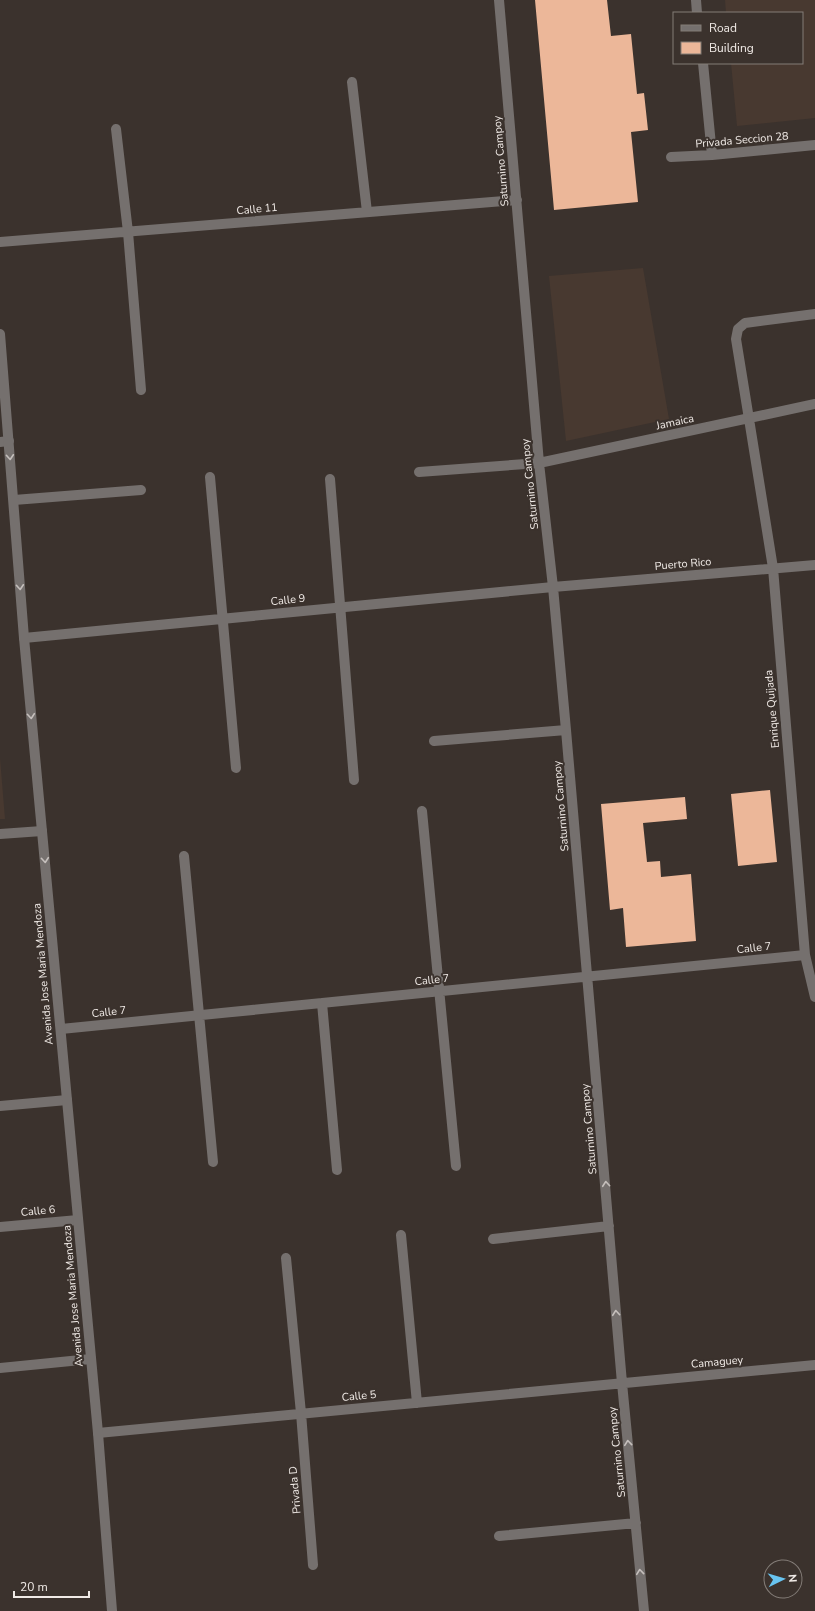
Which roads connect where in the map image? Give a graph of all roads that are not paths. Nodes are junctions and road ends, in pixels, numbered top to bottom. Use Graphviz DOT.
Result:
graph roads {
  1 [pos="499,0"];
  2 [pos="696,0"];
  3 [pos="697,12"];
  4 [pos="702,64"];
  5 [pos="352,82"];
  6 [pos="116,128"];
  7 [pos="815,145"];
  8 [pos="712,155"];
  9 [pos="671,157"];
  10 [pos="517,200"];
  11 [pos="367,212"];
  12 [pos="128,232"];
  13 [pos="0,242"];
  14 [pos="815,314"];
  15 [pos="0,334"];
  16 [pos="141,390"];
  17 [pos="815,404"];
  18 [pos="749,419"];
  19 [pos="5,441"];
  20 [pos="539,463"];
  21 [pos="419,472"];
  22 [pos="210,476"];
  23 [pos="330,479"];
  24 [pos="141,490"];
  25 [pos="14,500"];
  26 [pos="815,565"];
  27 [pos="773,568"];
  28 [pos="553,587"];
  29 [pos="341,607"];
  30 [pos="223,619"];
  31 [pos="24,638"];
  32 [pos="566,730"];
  33 [pos="434,741"];
  34 [pos="236,768"];
  35 [pos="354,780"];
  36 [pos="422,811"];
  37 [pos="42,831"];
  38 [pos="0,834"];
  39 [pos="184,856"];
  40 [pos="805,955"];
  41 [pos="588,977"];
  42 [pos="439,992"];
  43 [pos="815,997"];
  44 [pos="322,1003"];
  45 [pos="199,1016"];
  46 [pos="61,1029"];
  47 [pos="67,1100"];
  48 [pos="0,1106"];
  49 [pos="213,1162"];
  50 [pos="456,1166"];
  51 [pos="337,1170"];
  52 [pos="78,1220"];
  53 [pos="609,1226"];
  54 [pos="0,1227"];
  55 [pos="401,1235"];
  56 [pos="493,1240"];
  57 [pos="286,1258"];
  58 [pos="91,1358"];
  59 [pos="815,1365"];
  60 [pos="0,1368"];
  61 [pos="622,1383"];
  62 [pos="417,1403"];
  63 [pos="301,1413"];
  64 [pos="98,1433"];
  65 [pos="636,1523"];
  66 [pos="499,1536"];
  67 [pos="313,1565"];
  68 [pos="112,1611"];
  69 [pos="644,1611"];
  1 -- 10 [label="street, Saturnino Campoy"];
  2 -- 3 [label="street"];
  4 -- 8 [label="street"];
  5 -- 11 [label="street"];
  6 -- 12 [label="street"];
  7 -- 8 [label="street, Privada Seccion 28"];
  8 -- 9 [label="street, Privada Seccion 28"];
  10 -- 11 [label="street, Calle 11"];
  10 -- 20 [label="street, Saturnino Campoy"];
  11 -- 12 [label="street, Calle 11"];
  12 -- 13 [label="street, Calle 11"];
  12 -- 16 [label="street"];
  14 -- 18 [label="street, Enrique Quijada"];
  15 -- 19 [label="street, Avenida Jose Maria Mendoza"];
  17 -- 18 [label="street, Jamaica"];
  18 -- 20 [label="street, Jamaica"];
  18 -- 27 [label="street, Enrique Quijada"];
  19 -- 25 [label="street, Avenida Jose Maria Mendoza, one-way"];
  20 -- 21 [label="street, Jamaica"];
  20 -- 28 [label="street, Saturnino Campoy"];
  22 -- 30 [label="street"];
  23 -- 29 [label="street"];
  24 -- 25 [label="street"];
  25 -- 31 [label="street, Avenida Jose Maria Mendoza, one-way"];
  26 -- 27 [label="street, Puerto Rico"];
  27 -- 28 [label="street, Puerto Rico"];
  27 -- 40 [label="street, Enrique Quijada"];
  28 -- 29 [label="street, Calle 9"];
  28 -- 32 [label="street, Saturnino Campoy"];
  29 -- 30 [label="street, Calle 9"];
  29 -- 35 [label="street"];
  30 -- 31 [label="street, Calle 9"];
  30 -- 34 [label="street"];
  31 -- 37 [label="street, Avenida Jose Maria Mendoza, one-way"];
  32 -- 33 [label="street"];
  32 -- 41 [label="street, Saturnino Campoy"];
  36 -- 42 [label="street"];
  37 -- 38 [label="street"];
  37 -- 46 [label="street, Avenida Jose Maria Mendoza, one-way"];
  39 -- 45 [label="street"];
  40 -- 41 [label="street, Calle 7"];
  40 -- 43 [label="street, Enrique Quijada"];
  41 -- 42 [label="street, Calle 7"];
  53 -- 41 [label="street, Saturnino Campoy, one-way"];
  42 -- 44 [label="street, Calle 7"];
  42 -- 50 [label="street"];
  44 -- 45 [label="street, Calle 7"];
  44 -- 51 [label="street"];
  45 -- 46 [label="street, Calle 7"];
  45 -- 49 [label="street"];
  46 -- 47 [label="street, Avenida Jose Maria Mendoza"];
  47 -- 48 [label="street"];
  47 -- 52 [label="street, Avenida Jose Maria Mendoza"];
  52 -- 54 [label="street, Calle 6"];
  52 -- 58 [label="street, Avenida Jose Maria Mendoza"];
  53 -- 56 [label="street"];
  61 -- 53 [label="street, Saturnino Campoy, one-way"];
  55 -- 62 [label="street"];
  57 -- 63 [label="street, Privada D"];
  58 -- 60 [label="street"];
  58 -- 64 [label="street, Avenida Jose Maria Mendoza"];
  59 -- 61 [label="street, Camaguey"];
  61 -- 62 [label="street, Calle 5"];
  65 -- 61 [label="street, Saturnino Campoy, one-way"];
  62 -- 63 [label="street, Calle 5"];
  63 -- 64 [label="street, Calle 5"];
  63 -- 67 [label="street, Privada D"];
  64 -- 68 [label="street, Avenida Jose Maria Mendoza"];
  65 -- 66 [label="street"];
  69 -- 65 [label="street, Saturnino Campoy, one-way"];
}
